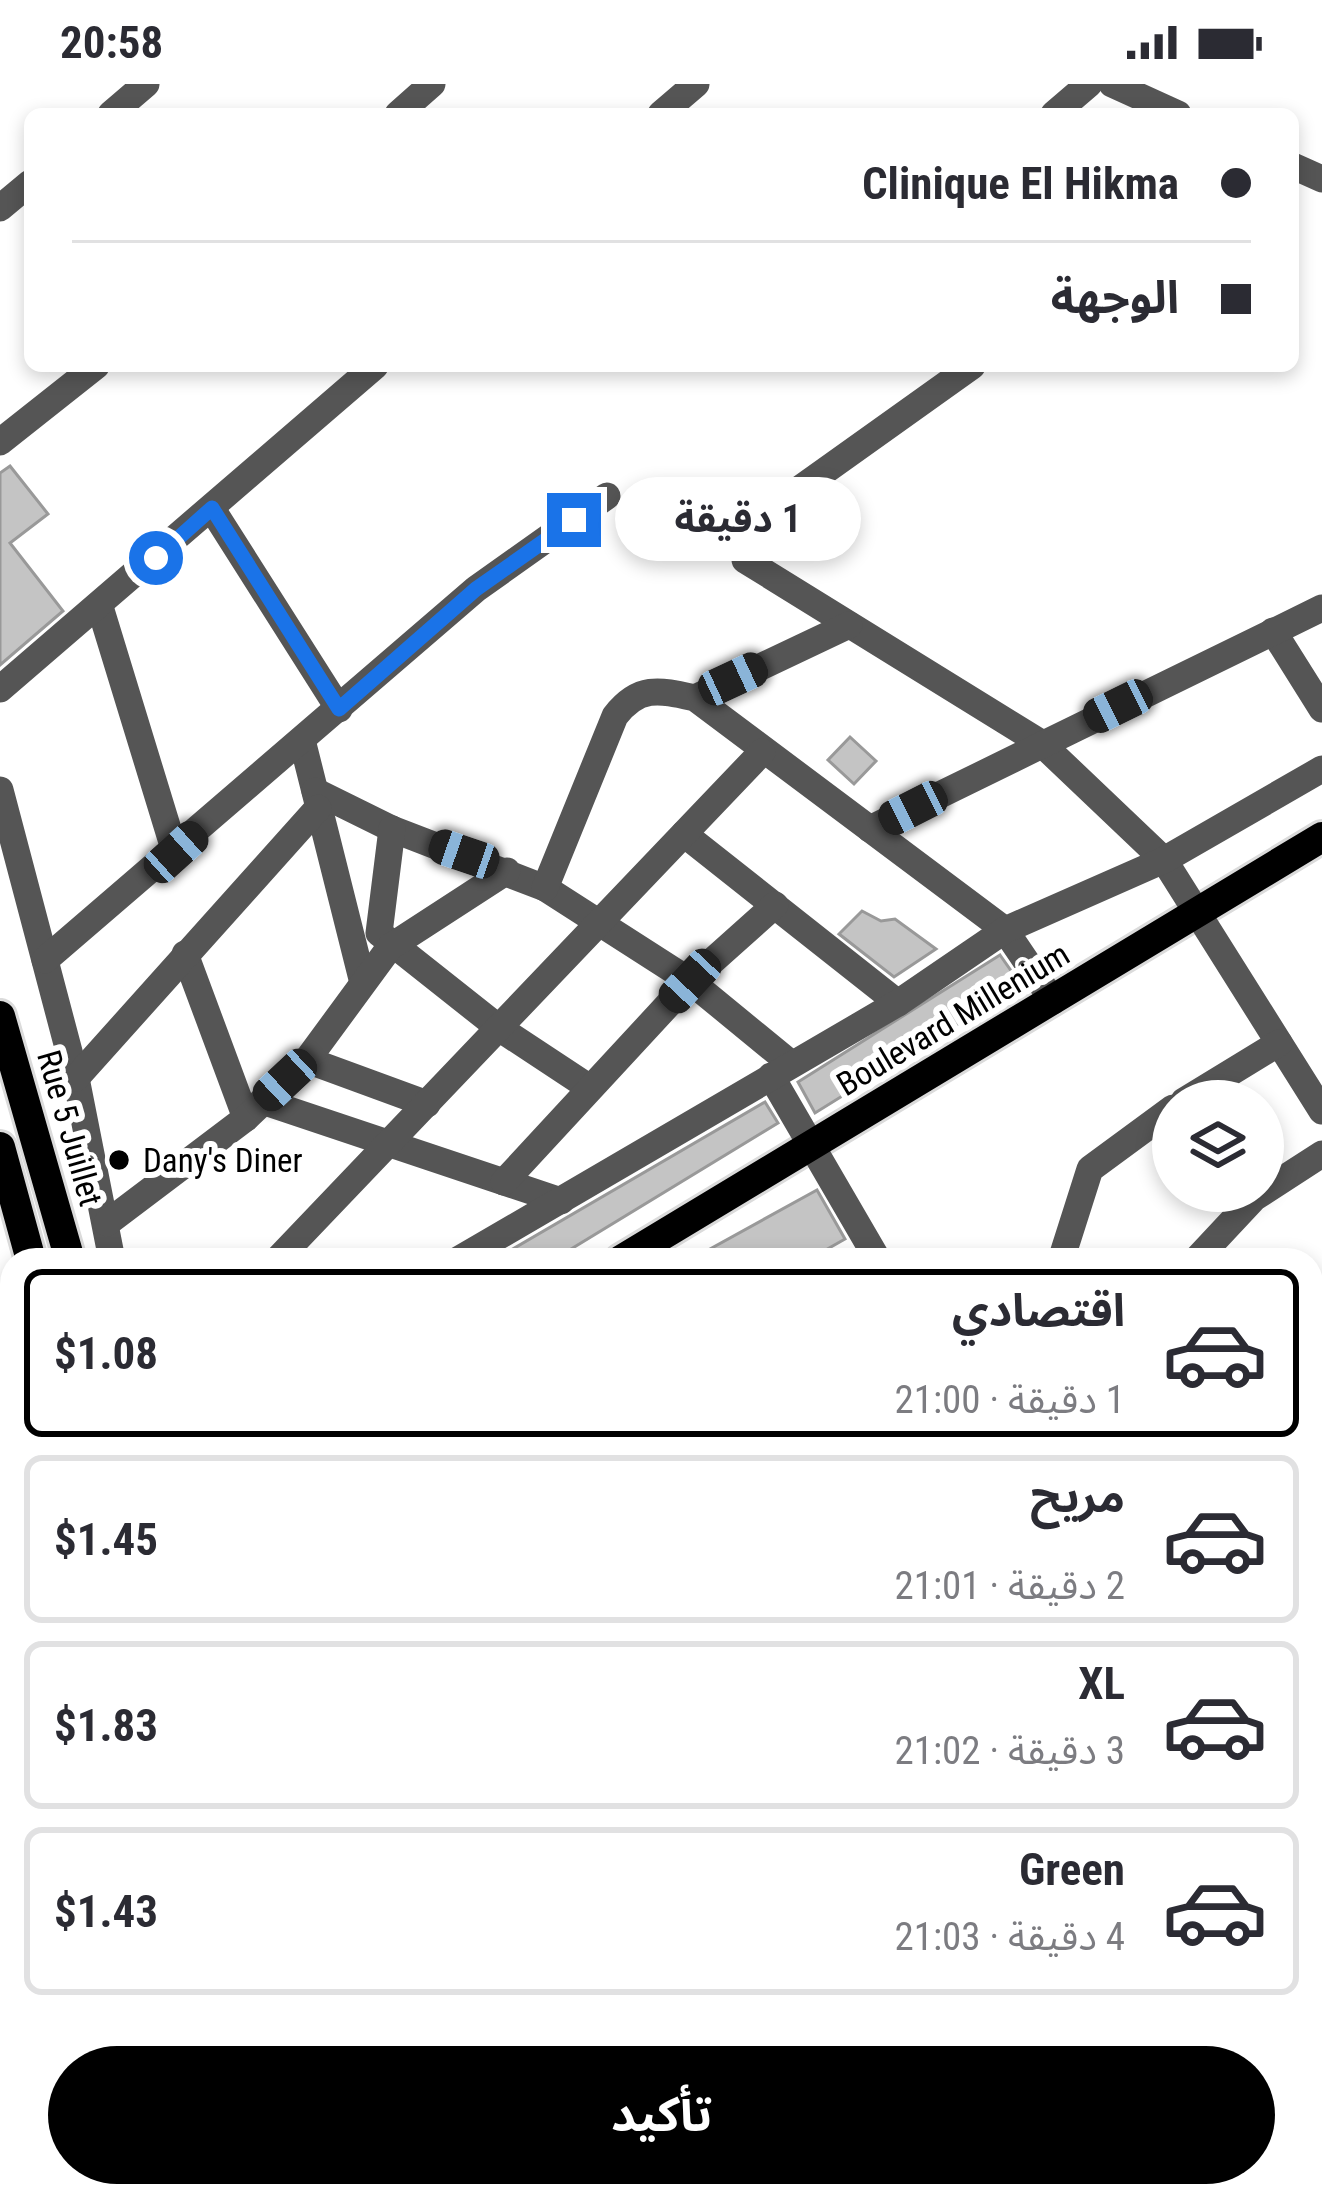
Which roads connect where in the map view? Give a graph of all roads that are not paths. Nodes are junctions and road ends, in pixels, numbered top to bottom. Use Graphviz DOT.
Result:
graph roads {
  1 [pos="432,84"];
  2 [pos="696,84"];
  3 [pos="1089,84"];
  4 [pos="1112,84"];
  5 [pos="664,100"];
  6 [pos="405,108"];
  7 [pos="1061,108"];
  8 [pos="1167,108"];
  9 [pos="24,188"];
  10 [pos="0,208"];
  11 [pos="88,372"];
  12 [pos="367,372"];
  13 [pos="963,372"];
  14 [pos="0,442"];
  15 [pos="607,496"];
  16 [pos="779,502"];
  17 [pos="212,508"];
  18 [pos="746,560"];
  19 [pos="100,607"];
  20 [pos="1322,608"];
  21 [pos="849,625"];
  22 [pos="1273,631"];
  23 [pos="0,688"];
  24 [pos="694,698"];
  25 [pos="339,709"];
  26 [pos="1322,710"];
  27 [pos="302,740"];
  28 [pos="1041,743"];
  29 [pos="763,752"];
  30 [pos="1322,769"];
  31 [pos="0,790"];
  32 [pos="316,799"];
  33 [pos="392,830"];
  34 [pos="870,830"];
  35 [pos="684,834"];
  36 [pos="1322,837"];
  37 [pos="176,852"];
  38 [pos="1164,860"];
  39 [pos="507,871"];
  40 [pos="545,889"];
  41 [pos="775,905"];
  42 [pos="1198,913"];
  43 [pos="598,925"];
  44 [pos="1005,930"];
  45 [pos="390,947"];
  46 [pos="185,954"];
  47 [pos="45,960"];
  48 [pos="362,979"];
  49 [pos="690,981"];
  50 [pos="1052,1001"];
  51 [pos="898,1003"];
  52 [pos="0,1016"];
  53 [pos="499,1028"];
  54 [pos="1279,1042"];
  55 [pos="307,1060"];
  56 [pos="780,1070"];
  57 [pos="76,1078"];
  58 [pos="1218,1080"];
  59 [pos="590,1088"];
  60 [pos="427,1104"];
  61 [pos="254,1110"];
  62 [pos="1322,1111"];
  63 [pos="1152,1123"];
  64 [pos="388,1145"];
  65 [pos="814,1146"];
  66 [pos="0,1148"];
  67 [pos="1322,1154"];
  68 [pos="504,1182"];
  69 [pos="561,1201"];
  70 [pos="107,1223"];
  71 [pos="28,1248"];
  72 [pos="67,1248"];
  73 [pos="110,1248"];
  74 [pos="289,1248"];
  75 [pos="479,1248"];
  76 [pos="641,1248"];
  77 [pos="871,1248"];
  78 [pos="1065,1248"];
  79 [pos="1207,1248"];
  1 -- 6 [label="street"];
  2 -- 5 [label="street"];
  3 -- 7 [label="street"];
  4 -- 8 [label="street"];
  9 -- 10 [label="street"];
  11 -- 14 [label="street"];
  12 -- 17 [label="street"];
  13 -- 16 [label="street"];
  15 -- 25 [label="street"];
  17 -- 19 [label="street"];
  17 -- 25 [label="street"];
  18 -- 21 [label="street"];
  19 -- 23 [label="street"];
  19 -- 37 [label="street"];
  20 -- 22 [label="street"];
  21 -- 24 [label="street"];
  21 -- 28 [label="street"];
  22 -- 26 [label="street"];
  22 -- 28 [label="street"];
  24 -- 29 [label="street"];
  24 -- 40 [label="street"];
  25 -- 27 [label="street"];
  27 -- 32 [label="street"];
  27 -- 37 [label="street"];
  28 -- 34 [label="street"];
  28 -- 38 [label="street"];
  29 -- 34 [label="street"];
  29 -- 35 [label="street"];
  30 -- 38 [label="street"];
  31 -- 47 [label="street"];
  32 -- 33 [label="street"];
  32 -- 46 [label="street"];
  32 -- 48 [label="street"];
  33 -- 39 [label="street"];
  33 -- 45 [label="street"];
  34 -- 44 [label="street"];
  35 -- 41 [label="street"];
  35 -- 43 [label="street"];
  36 -- 42 [label="main road, Boulevard Millenium"];
  37 -- 47 [label="street"];
  38 -- 42 [label="street"];
  38 -- 44 [label="street"];
  39 -- 40 [label="street"];
  39 -- 45 [label="street"];
  40 -- 43 [label="street"];
  41 -- 49 [label="street"];
  41 -- 51 [label="street"];
  42 -- 50 [label="main road, Boulevard Millenium"];
  42 -- 54 [label="street"];
  43 -- 49 [label="street"];
  43 -- 53 [label="street"];
  44 -- 50 [label="street"];
  44 -- 51 [label="street"];
  45 -- 48 [label="street"];
  45 -- 53 [label="street"];
  46 -- 57 [label="street"];
  46 -- 61 [label="street"];
  47 -- 57 [label="street"];
  48 -- 55 [label="street"];
  49 -- 56 [label="street"];
  49 -- 59 [label="street"];
  50 -- 65 [label="main road, Boulevard Millenium"];
  51 -- 56 [label="street"];
  52 -- 72 [label="main road, Rue 5 Juillet"];
  53 -- 59 [label="street"];
  53 -- 60 [label="street"];
  54 -- 58 [label="street"];
  54 -- 62 [label="street"];
  55 -- 60 [label="street"];
  55 -- 61 [label="street"];
  56 -- 65 [label="street"];
  56 -- 69 [label="street"];
  57 -- 70 [label="street"];
  59 -- 68 [label="street"];
  60 -- 64 [label="street"];
  61 -- 64 [label="street"];
  61 -- 70 [label="street"];
  63 -- 78 [label="street"];
  64 -- 68 [label="street"];
  64 -- 74 [label="street"];
  65 -- 76 [label="main road, Boulevard Millenium"];
  65 -- 77 [label="street"];
  66 -- 71 [label="main road"];
  67 -- 79 [label="street"];
  68 -- 69 [label="street"];
  69 -- 75 [label="street"];
  70 -- 73 [label="street"];
}
